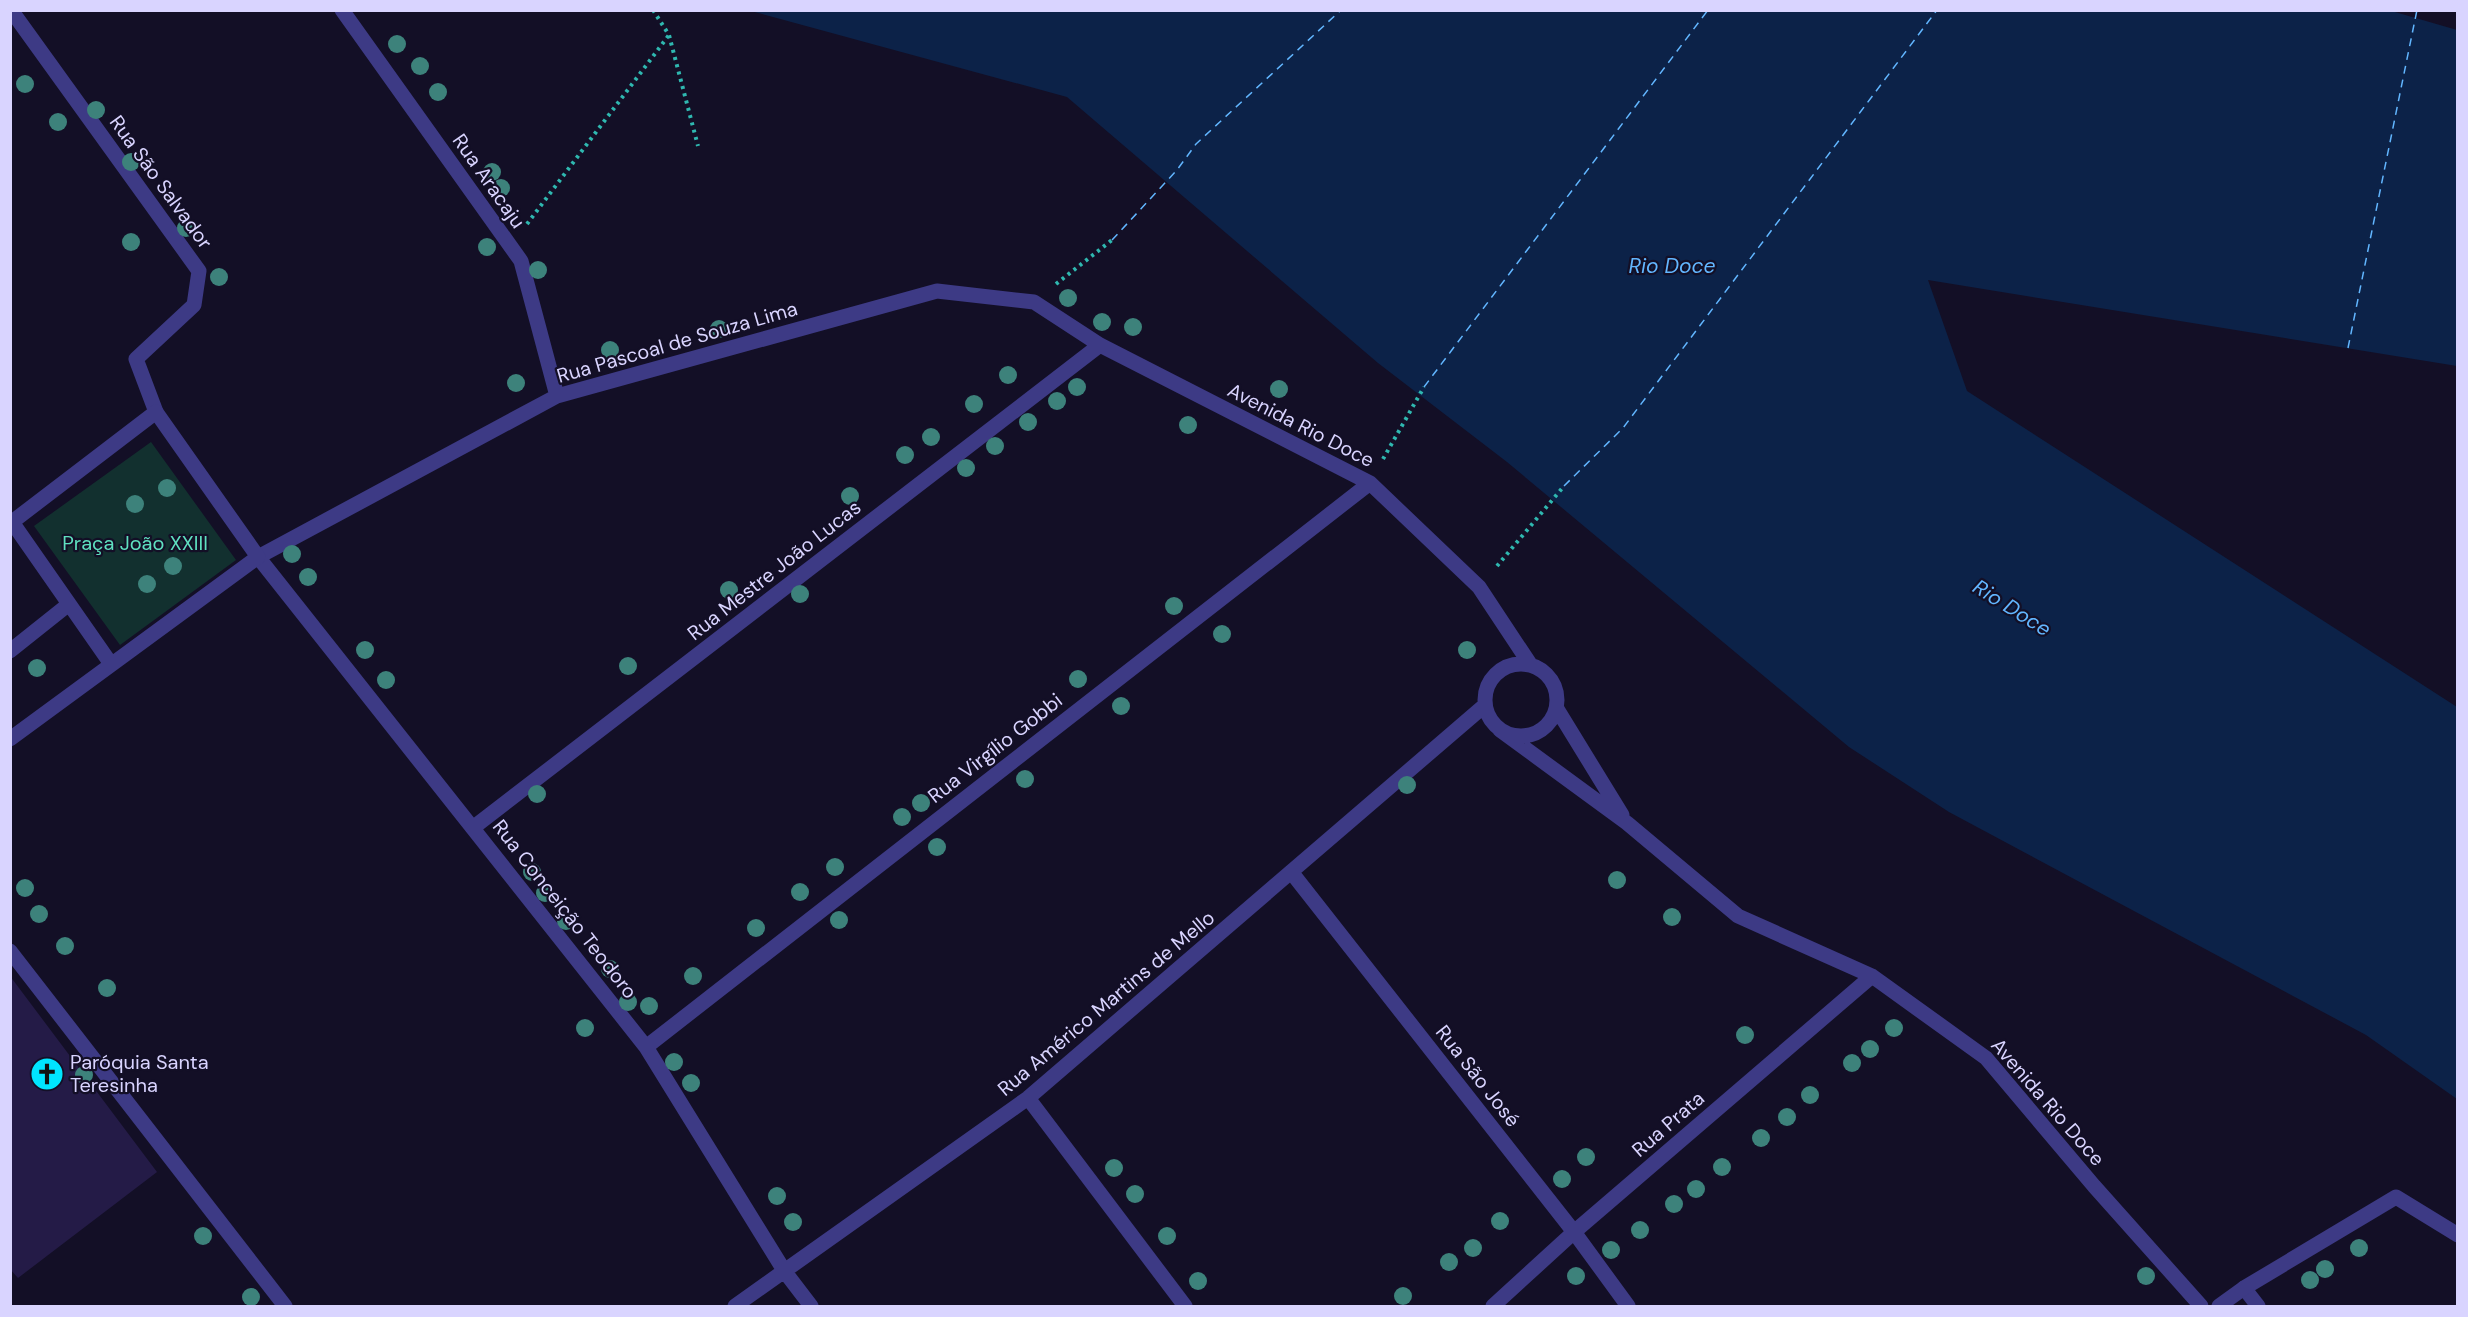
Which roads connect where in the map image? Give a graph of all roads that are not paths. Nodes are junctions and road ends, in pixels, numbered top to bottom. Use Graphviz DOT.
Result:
graph roads {
  1 [pos="10,10"];
  2 [pos="342,10"];
  3 [pos="1034,302"];
  4 [pos="1100,345"];
  5 [pos="557,396"];
  6 [pos="156,412"];
  7 [pos="1370,483"];
  8 [pos="11,521"];
  9 [pos="258,557"];
  10 [pos="69,604"];
  11 [pos="10,651"];
  12 [pos="111,664"];
  13 [pos="1530,664"];
  14 [pos="1484,706"];
  15 [pos="1557,709"];
  16 [pos="1500,730"];
  17 [pos="10,740"];
  18 [pos="1627,823"];
  19 [pos="474,827"];
  20 [pos="1292,873"];
  21 [pos="10,951"];
  22 [pos="1872,976"];
  23 [pos="645,1047"];
  24 [pos="1028,1098"];
  25 [pos="1574,1232"];
  26 [pos="2457,1235"];
  27 [pos="785,1272"];
  28 [pos="2244,1288"];
  29 [pos="285,1306"];
  30 [pos="735,1306"];
  31 [pos="811,1306"];
  32 [pos="1185,1306"];
  33 [pos="1493,1306"];
  34 [pos="1628,1306"];
  35 [pos="2201,1306"];
  36 [pos="2219,1306"];
  37 [pos="2258,1306"];
  1 -- 6 [label="street, Rua São Salvador"];
  2 -- 5 [label="street, Rua Aracaju"];
  3 -- 4 [label="street, Avenida Rio Doce"];
  3 -- 5 [label="street, Rua Pascoal de Souza Lima"];
  4 -- 7 [label="street, Avenida Rio Doce"];
  4 -- 19 [label="street, Rua Mestre João Lucas"];
  5 -- 9 [label="street, Rua Pascoal de Souza Lima"];
  6 -- 8 [label="street"];
  6 -- 9 [label="street"];
  7 -- 13 [label="street, Avenida Rio Doce"];
  7 -- 23 [label="street, Rua Virgílio Gobbi"];
  8 -- 10 [label="street"];
  9 -- 12 [label="street, Rua Pascoal de Souza Lima"];
  9 -- 19 [label="street, Rua Conceição Teodoro"];
  10 -- 11 [label="street"];
  10 -- 12 [label="street"];
  12 -- 17 [label="street, Rua Pascoal de Souza Lima"];
  13 -- 14 [label="street"];
  13 -- 15 [label="street, Avenida Rio Doce"];
  14 -- 16 [label="street, Avenida Rio Doce"];
  14 -- 20 [label="street, Rua Américo Martins de Mello"];
  15 -- 16 [label="street"];
  15 -- 18 [label="street, Avenida Rio Doce"];
  16 -- 18 [label="street, Avenida Rio Doce"];
  18 -- 22 [label="street, Avenida Rio Doce"];
  19 -- 23 [label="street, Rua Conceição Teodoro"];
  20 -- 24 [label="street, Rua Américo Martins de Mello"];
  20 -- 25 [label="street, Rua São José"];
  21 -- 29 [label="street"];
  22 -- 25 [label="street, Rua Prata"];
  22 -- 35 [label="street, Avenida Rio Doce"];
  23 -- 27 [label="street, Rua Conceição Teodoro"];
  24 -- 27 [label="street, Rua Américo Martins de Mello"];
  24 -- 32 [label="street"];
  25 -- 33 [label="street, Rua Prata"];
  25 -- 34 [label="street, Rua São José"];
  26 -- 28 [label="street"];
  27 -- 30 [label="street, Rua Américo Martins de Mello"];
  27 -- 31 [label="street, Rua Conceição Teodoro"];
  28 -- 36 [label="street"];
  28 -- 37 [label="street"];
}
